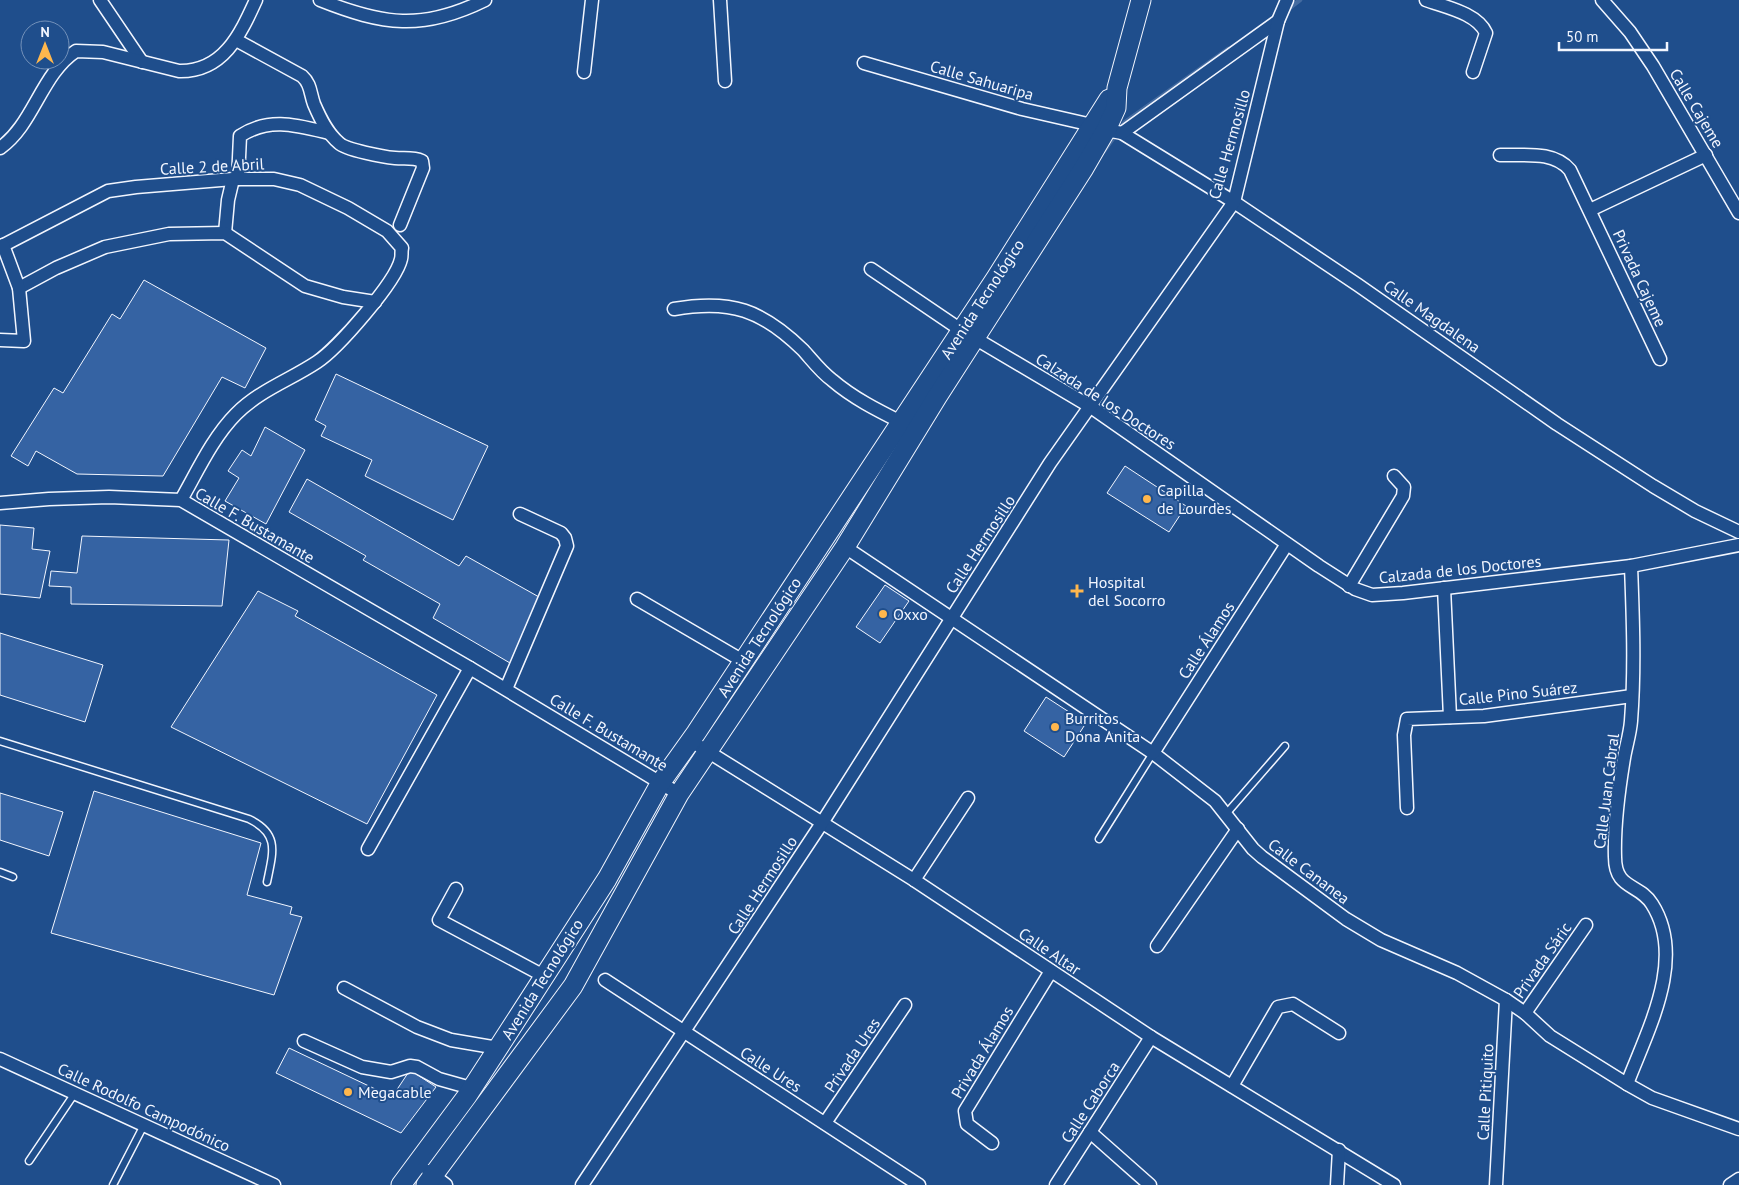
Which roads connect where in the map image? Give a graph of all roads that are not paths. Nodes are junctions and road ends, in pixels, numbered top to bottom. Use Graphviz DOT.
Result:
graph roads {
  1 [pos="100,0"];
  2 [pos="256,0"];
  3 [pos="320,0"];
  4 [pos="485,0"];
  5 [pos="592,0"];
  6 [pos="720,0"];
  7 [pos="1141,0"];
  8 [pos="1287,0"];
  9 [pos="1426,0"];
  10 [pos="1602,0"];
  11 [pos="1278,21"];
  12 [pos="236,40"];
  13 [pos="142,62"];
  14 [pos="864,63"];
  15 [pos="584,72"];
  16 [pos="1473,72"];
  17 [pos="725,81"];
  18 [pos="329,133"];
  19 [pos="1100,134"];
  20 [pos="0,148"];
  21 [pos="1500,155"];
  22 [pos="1706,155"];
  23 [pos="236,179"];
  24 [pos="1234,202"];
  25 [pos="1590,210"];
  26 [pos="1739,213"];
  27 [pos="400,225"];
  28 [pos="225,233"];
  29 [pos="1,246"];
  30 [pos="871,268"];
  31 [pos="19,288"];
  32 [pos="375,302"];
  33 [pos="674,309"];
  34 [pos="968,334"];
  35 [pos="0,340"];
  36 [pos="1660,359"];
  37 [pos="1091,408"];
  38 [pos="901,422"];
  39 [pos="1394,476"];
  40 [pos="180,500"];
  41 [pos="0,503"];
  42 [pos="520,514"];
  43 [pos="1739,532"];
  44 [pos="1287,544"];
  45 [pos="1739,544"];
  46 [pos="845,547"];
  47 [pos="1631,566"];
  48 [pos="1349,586"];
  49 [pos="1444,588"];
  50 [pos="637,598"];
  51 [pos="952,618"];
  52 [pos="743,661"];
  53 [pos="470,668"];
  54 [pos="506,689"];
  55 [pos="1632,696"];
  56 [pos="1450,717"];
  57 [pos="0,741"];
  58 [pos="691,741"];
  59 [pos="1284,746"];
  60 [pos="707,751"];
  61 [pos="1153,754"];
  62 [pos="661,782"];
  63 [pos="679,794"];
  64 [pos="968,798"];
  65 [pos="1407,808"];
  66 [pos="1226,814"];
  67 [pos="822,823"];
  68 [pos="1238,829"];
  69 [pos="1099,839"];
  70 [pos="368,849"];
  71 [pos="0,872"];
  72 [pos="13,877"];
  73 [pos="914,880"];
  74 [pos="266,882"];
  75 [pos="456,889"];
  76 [pos="1586,925"];
  77 [pos="1157,946"];
  78 [pos="1051,971"];
  79 [pos="544,976"];
  80 [pos="605,980"];
  81 [pos="344,988"];
  82 [pos="1506,1000"];
  83 [pos="905,1004"];
  84 [pos="1525,1013"];
  85 [pos="684,1032"];
  86 [pos="1339,1033"];
  87 [pos="1151,1037"];
  88 [pos="304,1041"];
  89 [pos="498,1048"];
  90 [pos="0,1059"];
  91 [pos="1627,1084"];
  92 [pos="1232,1086"];
  93 [pos="471,1088"];
  94 [pos="75,1093"];
  95 [pos="826,1123"];
  96 [pos="144,1125"];
  97 [pos="1739,1129"];
  98 [pos="1090,1132"];
  99 [pos="992,1144"];
  100 [pos="1339,1150"];
  101 [pos="29,1161"];
  102 [pos="418,1163"];
  103 [pos="1739,1179"];
  104 [pos="258,1182"];
  105 [pos="435,1182"];
  106 [pos="112,1185"];
  107 [pos="274,1185"];
  108 [pos="401,1185"];
  109 [pos="582,1185"];
  110 [pos="919,1185"];
  111 [pos="1056,1185"];
  112 [pos="1150,1185"];
  113 [pos="1337,1185"];
  114 [pos="1394,1185"];
  115 [pos="1496,1185"];
  116 [pos="1730,1185"];
  1 -- 13 [label="street"];
  2 -- 12 [label="street"];
  3 -- 4 [label="street"];
  5 -- 15 [label="street"];
  6 -- 17 [label="street"];
  7 -- 19 [label="main road, Avenida Tecnológico"];
  8 -- 11 [label="street, Calle Hermosillo"];
  9 -- 16 [label="street"];
  10 -- 22 [label="street, Calle Cajeme"];
  11 -- 19 [label="street"];
  11 -- 24 [label="street, Calle Hermosillo"];
  12 -- 13 [label="street"];
  12 -- 18 [label="street"];
  13 -- 20 [label="street"];
  14 -- 19 [label="street, Calle Sahuaripa"];
  18 -- 23 [label="street"];
  18 -- 27 [label="street"];
  19 -- 24 [label="street, Calle Magdalena"];
  19 -- 34 [label="main road, Avenida Tecnológico"];
  21 -- 25 [label="street, Privada Cajeme"];
  22 -- 25 [label="street"];
  22 -- 26 [label="street, Calle Cajeme"];
  23 -- 28 [label="street"];
  23 -- 29 [label="street, Calle 2 de Abril"];
  23 -- 32 [label="street, Calle 2 de Abril"];
  24 -- 37 [label="street, Calle Hermosillo"];
  24 -- 43 [label="street, Calle Magdalena"];
  25 -- 36 [label="street, Privada Cajeme"];
  28 -- 31 [label="street"];
  28 -- 32 [label="street"];
  29 -- 31 [label="street, Calle 2 de Abril"];
  30 -- 34 [label="street, Calzada de los Doctores"];
  31 -- 35 [label="street, Calle 2 de Abril"];
  32 -- 40 [label="street, Calle 2 de Abril"];
  33 -- 38 [label="street"];
  34 -- 37 [label="street, Calzada de los Doctores"];
  34 -- 38 [label="main road, Avenida Tecnológico"];
  34 -- 46 [label="main road, Avenida Tecnológico"];
  37 -- 44 [label="street, Calzada de los Doctores"];
  37 -- 51 [label="street, Calle Hermosillo"];
  38 -- 52 [label="main road, Avenida Tecnológico"];
  39 -- 48 [label="street"];
  40 -- 41 [label="street, Calle F. Bustamante"];
  40 -- 53 [label="street, Calle F. Bustamante"];
  42 -- 54 [label="street"];
  44 -- 48 [label="street, Calzada de los Doctores"];
  44 -- 61 [label="street, Calle Álamos"];
  45 -- 47 [label="street, Calzada de los Doctores"];
  46 -- 51 [label="street, Calle Cananea"];
  46 -- 60 [label="main road, Avenida Tecnológico"];
  47 -- 49 [label="street, Calzada de los Doctores"];
  47 -- 55 [label="street, Calle Juan Cabral"];
  48 -- 49 [label="street, Calzada de los Doctores"];
  49 -- 56 [label="street"];
  50 -- 52 [label="street"];
  51 -- 61 [label="street, Calle Cananea"];
  51 -- 67 [label="street, Calle Hermosillo"];
  52 -- 58 [label="main road, Avenida Tecnológico"];
  53 -- 54 [label="street, Calle F. Bustamante"];
  53 -- 70 [label="street"];
  54 -- 62 [label="street, Calle F. Bustamante"];
  55 -- 56 [label="street, Calle Pino Suárez"];
  55 -- 91 [label="street, Calle Juan Cabral"];
  56 -- 65 [label="street, Calle Pino Suárez"];
  57 -- 74 [label="lane"];
  58 -- 60 [label="street, Calle Altar"];
  58 -- 62 [label="main road, Avenida Tecnológico"];
  59 -- 66 [label="lane"];
  60 -- 63 [label="main road, Avenida Tecnológico"];
  60 -- 67 [label="street, Calle Altar"];
  61 -- 66 [label="street, Calle Cananea"];
  61 -- 69 [label="lane"];
  62 -- 63 [label="street, Calle F. Bustamante"];
  62 -- 79 [label="main road, Avenida Tecnológico"];
  63 -- 105 [label="main road, Avenida Tecnológico"];
  64 -- 73 [label="street"];
  66 -- 68 [label="street, Calle Cananea"];
  67 -- 73 [label="street, Calle Altar"];
  67 -- 85 [label="street, Calle Hermosillo"];
  68 -- 77 [label="street"];
  68 -- 82 [label="street, Calle Cananea"];
  71 -- 72 [label="lane"];
  73 -- 78 [label="street, Calle Altar"];
  75 -- 79 [label="street"];
  76 -- 84 [label="street, Privada Sáric"];
  78 -- 87 [label="street, Calle Altar"];
  78 -- 99 [label="street, Privada Álamos"];
  79 -- 89 [label="main road, Avenida Tecnológico"];
  80 -- 85 [label="street, Calle Ures"];
  81 -- 89 [label="street"];
  82 -- 84 [label="street, Calle Cananea"];
  82 -- 115 [label="street, Calle Pitiquito"];
  83 -- 95 [label="street, Privada Ures"];
  84 -- 91 [label="street, Calle Cananea"];
  85 -- 95 [label="street, Calle Ures"];
  85 -- 109 [label="street, Calle Hermosillo"];
  86 -- 92 [label="street"];
  87 -- 92 [label="street, Calle Altar"];
  87 -- 98 [label="street, Calle Caborca"];
  88 -- 93 [label="street"];
  89 -- 93 [label="main road, Avenida Tecnológico"];
  90 -- 94 [label="street, Calle Rodolfo Campodónico"];
  91 -- 97 [label="street, Calle Cananea"];
  92 -- 100 [label="street, Calle Altar"];
  93 -- 102 [label="main road, Avenida Tecnológico"];
  94 -- 96 [label="street, Calle Rodolfo Campodónico"];
  94 -- 101 [label="lane"];
  95 -- 110 [label="street, Calle Ures"];
  96 -- 104 [label="street, Calle Rodolfo Campodónico"];
  96 -- 106 [label="lane"];
  98 -- 111 [label="street, Calle Caborca"];
  98 -- 112 [label="street"];
  100 -- 113 [label="street"];
  100 -- 114 [label="street, Calle Altar"];
  102 -- 105 [label="street"];
  102 -- 108 [label="main road, Avenida Tecnológico"];
  103 -- 116 [label="street"];
  104 -- 107 [label="street, Calle Rodolfo Campodónico"];
}
